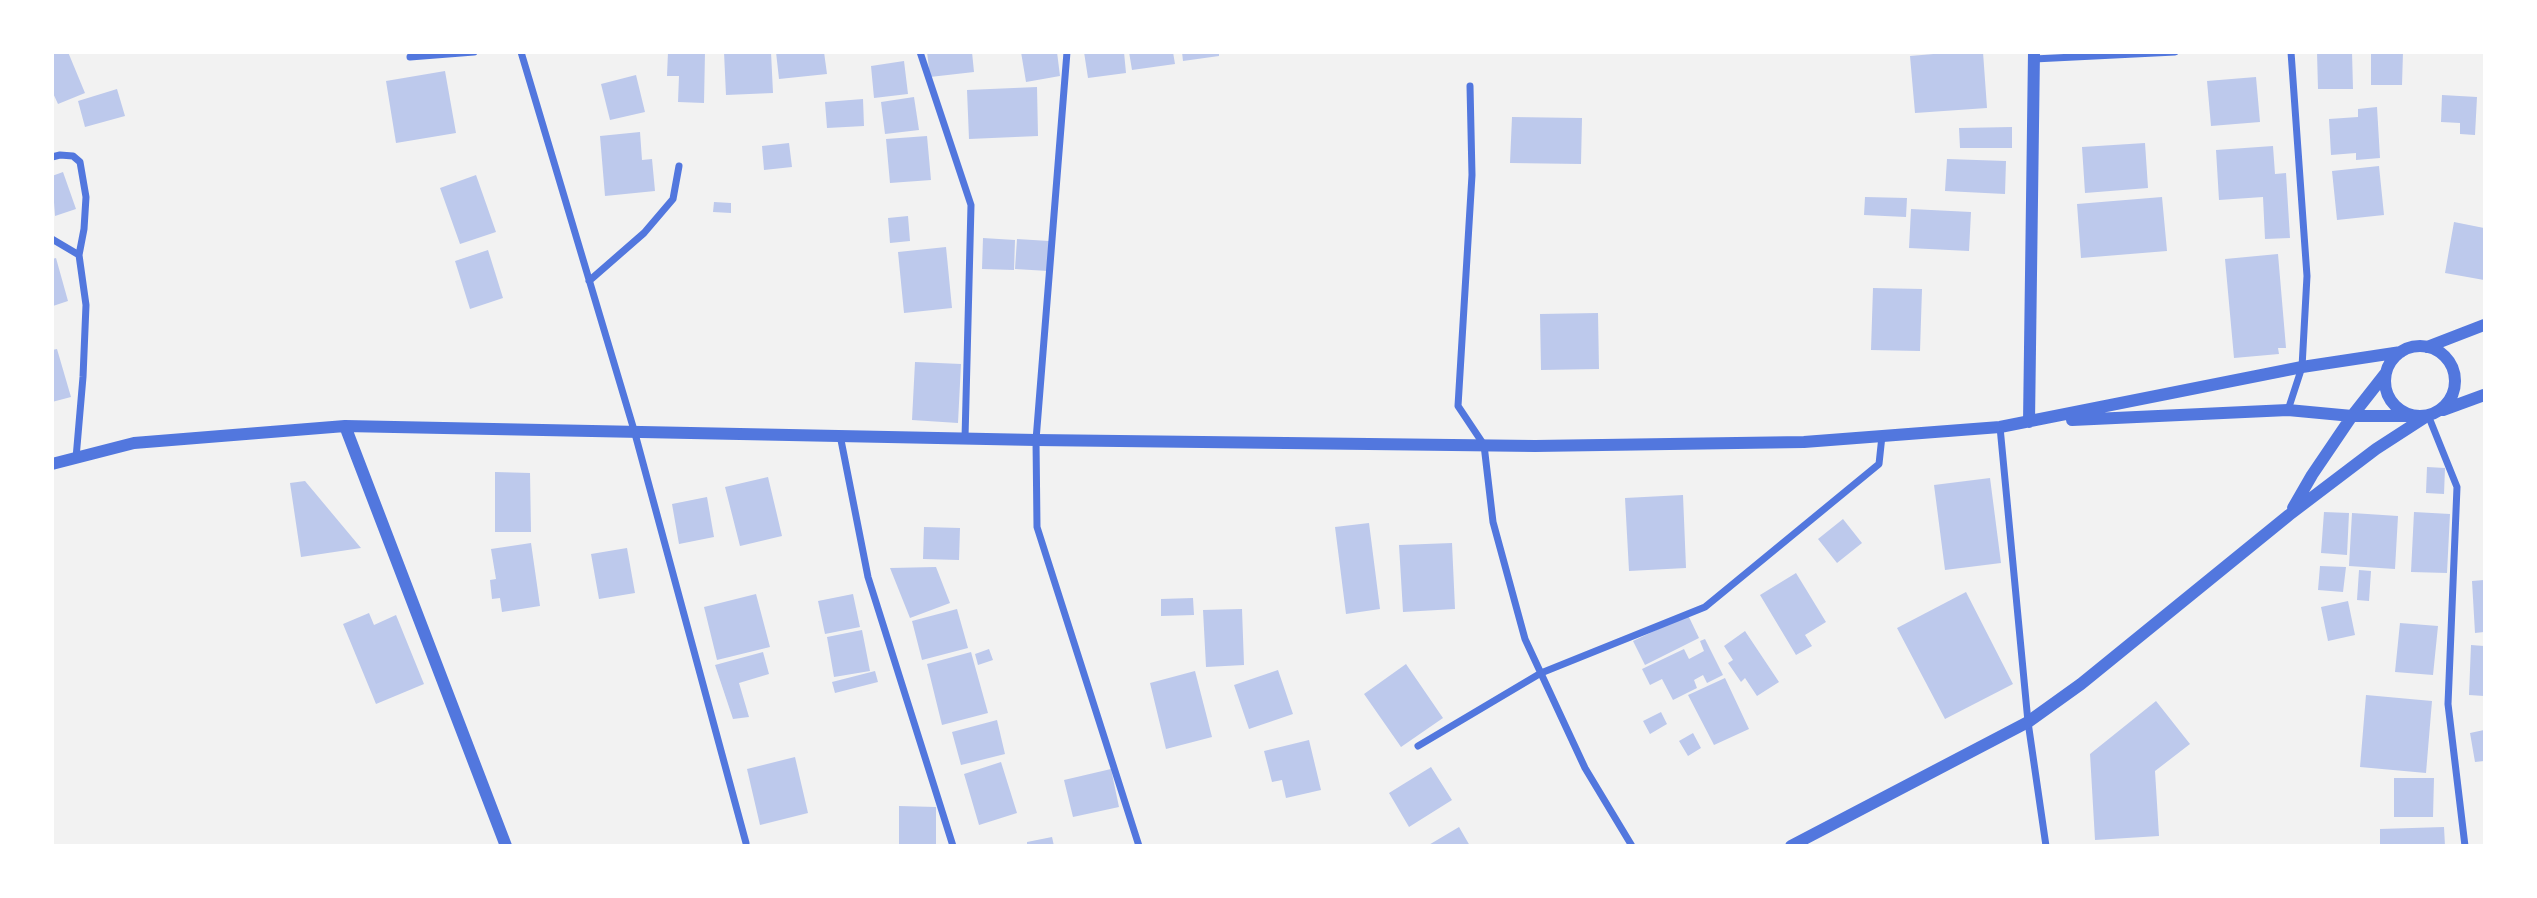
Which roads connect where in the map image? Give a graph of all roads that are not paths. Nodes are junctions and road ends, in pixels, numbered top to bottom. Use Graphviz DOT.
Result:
graph roads {
  1 [pos="474,52"];
  2 [pos="522,52"];
  3 [pos="920,52"];
  4 [pos="1067,52"];
  5 [pos="2175,52"];
  6 [pos="2291,52"];
  7 [pos="2034,56"];
  8 [pos="410,57"];
  9 [pos="1470,86"];
  10 [pos="52,158"];
  11 [pos="679,166"];
  12 [pos="52,239"];
  13 [pos="79,255"];
  14 [pos="589,281"];
  15 [pos="2484,326"];
  16 [pos="2427,347"];
  17 [pos="2401,352"];
  18 [pos="2302,367"];
  19 [pos="2385,374"];
  20 [pos="2484,395"];
  21 [pos="2288,410"];
  22 [pos="2431,414"];
  23 [pos="2352,416"];
  24 [pos="2413,416"];
  25 [pos="2029,422"];
  26 [pos="345,425"];
  27 [pos="2000,427"];
  28 [pos="634,430"];
  29 [pos="840,434"];
  30 [pos="1882,436"];
  31 [pos="965,438"];
  32 [pos="1036,440"];
  33 [pos="1484,445"];
  34 [pos="76,458"];
  35 [pos="52,464"];
  36 [pos="2289,514"];
  37 [pos="1541,673"];
  38 [pos="2028,722"];
  39 [pos="1418,746"];
  40 [pos="746,843"];
  41 [pos="506,845"];
  42 [pos="953,845"];
  43 [pos="1139,845"];
  44 [pos="1632,845"];
  45 [pos="1791,845"];
  46 [pos="2046,845"];
  47 [pos="2465,845"];
  1 -- 8 [label="street"];
  2 -- 14 [label="street"];
  3 -- 31 [label="street"];
  4 -- 32 [label="street"];
  5 -- 7 [label="street"];
  6 -- 18 [label="street"];
  7 -- 25 [label="street"];
  9 -- 33 [label="street"];
  10 -- 13 [label="street"];
  11 -- 14 [label="street"];
  12 -- 13 [label="street"];
  13 -- 34 [label="street"];
  14 -- 28 [label="street"];
  15 -- 16 [label="street"];
  16 -- 17 [label="street"];
  16 -- 22 [label="street"];
  17 -- 18 [label="street"];
  17 -- 19 [label="street"];
  18 -- 21 [label="street"];
  18 -- 25 [label="street"];
  19 -- 23 [label="street"];
  19 -- 24 [label="street"];
  20 -- 22 [label="street"];
  21 -- 23 [label="street"];
  21 -- 25 [label="street"];
  22 -- 24 [label="street"];
  22 -- 36 [label="street"];
  22 -- 47 [label="street"];
  23 -- 24 [label="street"];
  23 -- 36 [label="street"];
  25 -- 27 [label="street"];
  26 -- 28 [label="street"];
  26 -- 34 [label="street"];
  26 -- 41 [label="street"];
  27 -- 30 [label="street"];
  27 -- 38 [label="street"];
  28 -- 29 [label="street"];
  28 -- 40 [label="street"];
  29 -- 31 [label="street"];
  29 -- 42 [label="street"];
  30 -- 33 [label="street"];
  30 -- 37 [label="street"];
  31 -- 32 [label="street"];
  32 -- 33 [label="street"];
  32 -- 43 [label="street"];
  33 -- 37 [label="street"];
  34 -- 35 [label="street"];
  36 -- 38 [label="street"];
  37 -- 39 [label="street"];
  37 -- 44 [label="street"];
  38 -- 45 [label="street"];
  38 -- 46 [label="street"];
}
